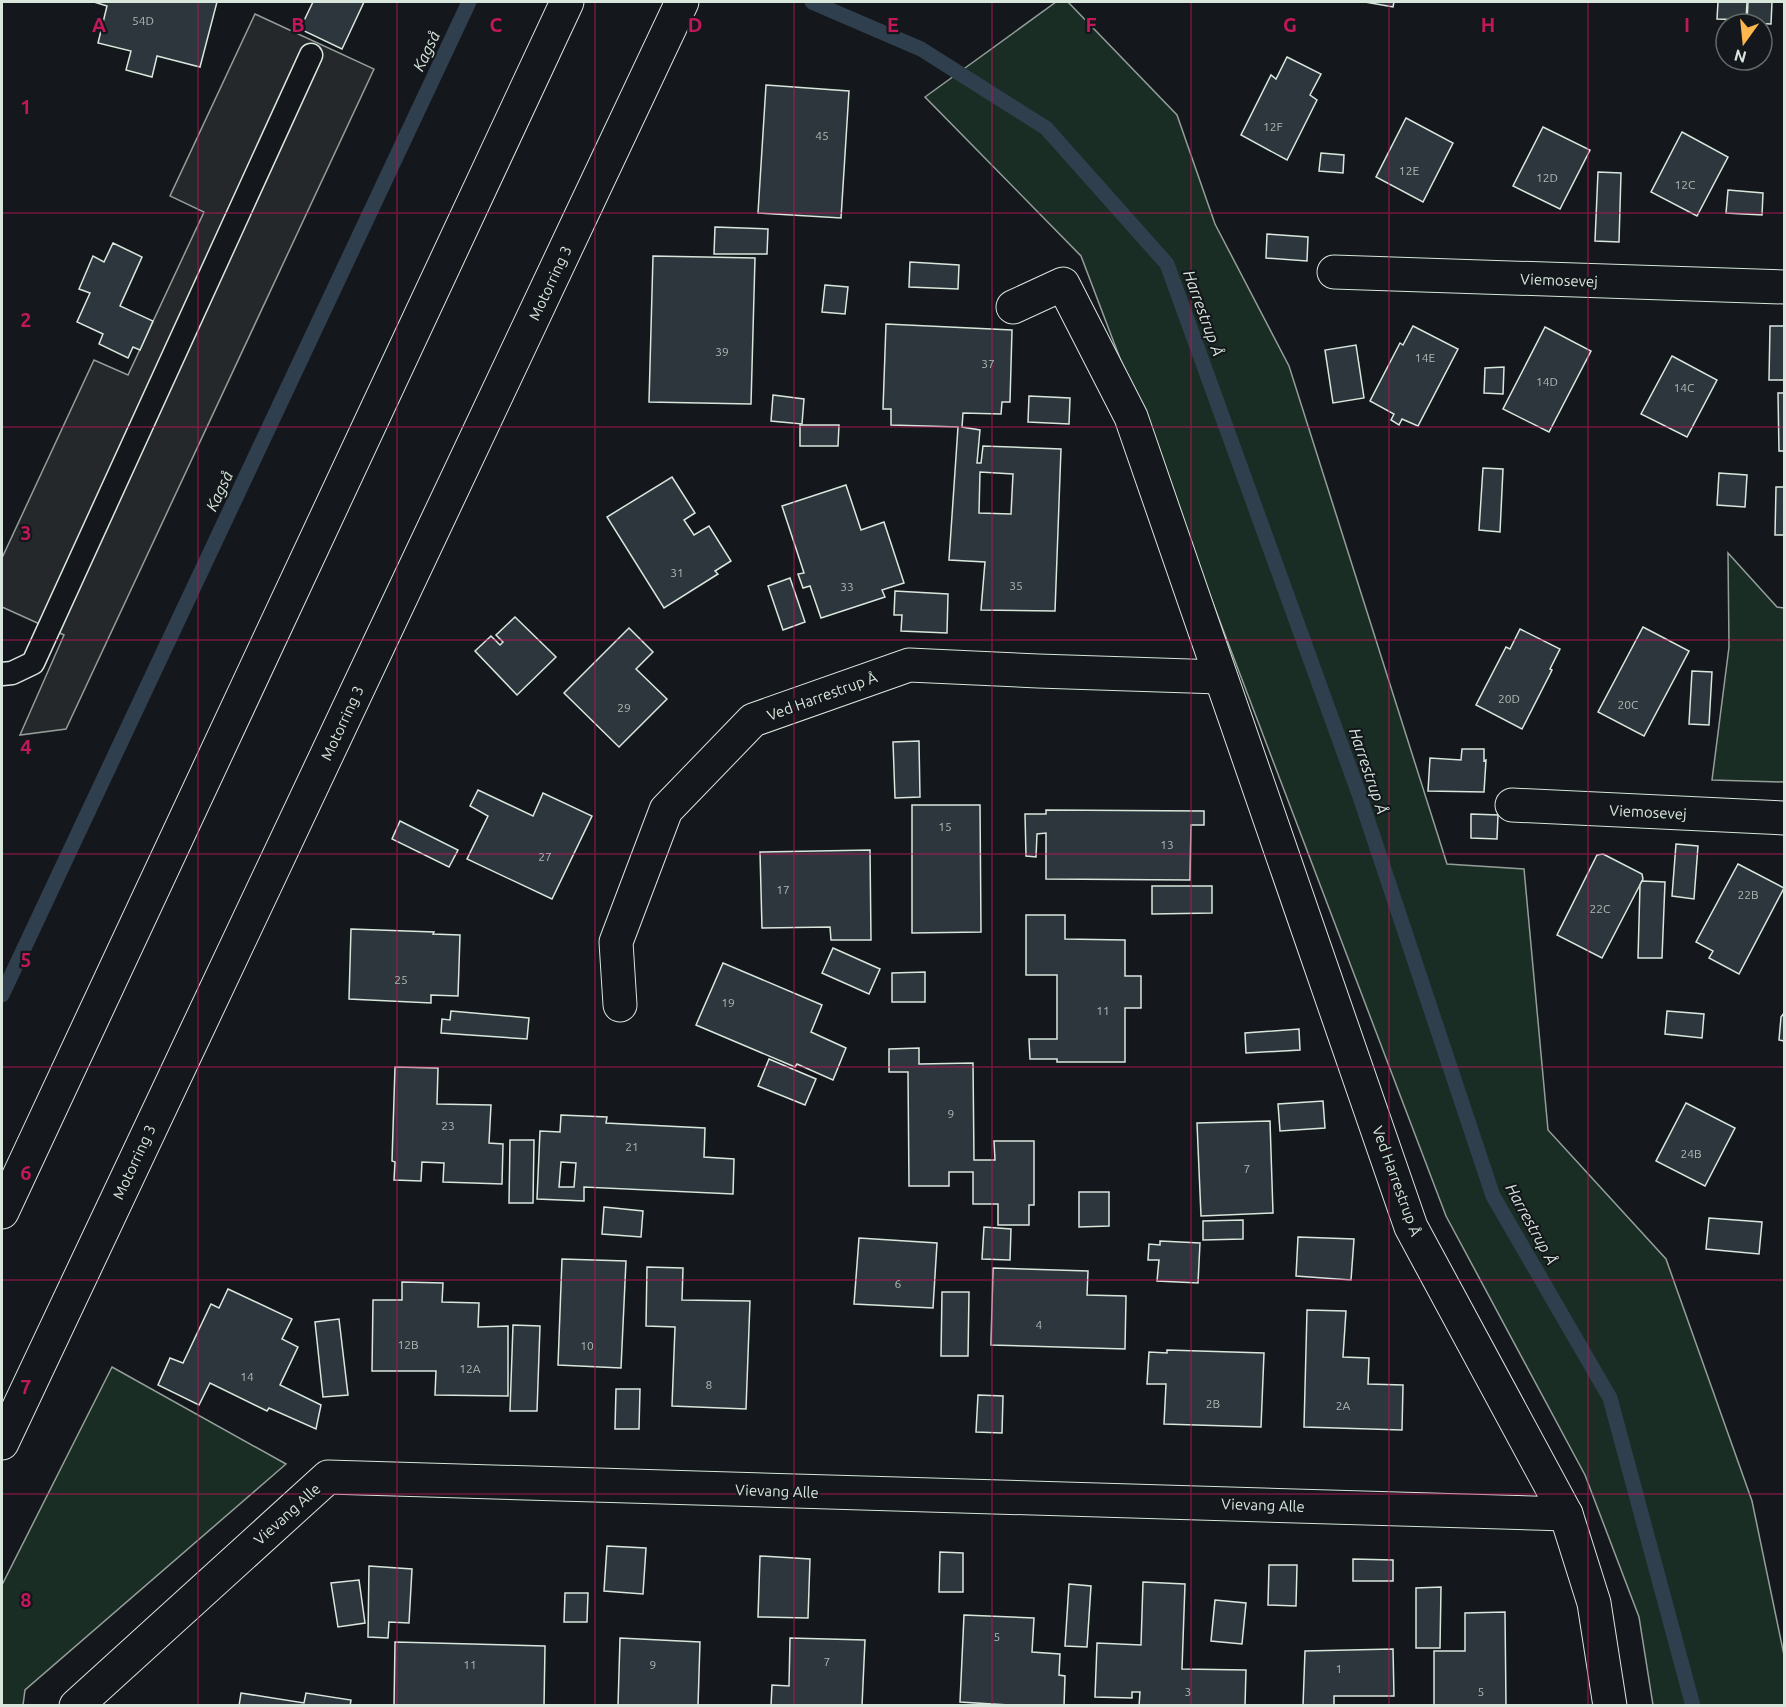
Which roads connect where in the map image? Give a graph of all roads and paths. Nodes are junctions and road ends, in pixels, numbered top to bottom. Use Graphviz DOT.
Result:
graph roads {
  1 [pos="567,2"];
  2 [pos="682,2"];
  3 [pos="312,55"];
  4 [pos="1334,272"];
  5 [pos="1785,287"];
  6 [pos="1012,307"];
  7 [pos="2,674"];
  8 [pos="1220,677"];
  9 [pos="1512,805"];
  10 [pos="1785,818"];
  11 [pos="621,1005"];
  12 [pos="2,1212"];
  13 [pos="2,1443"];
  14 [pos="1566,1514"];
  15 [pos="76,1706"];
  16 [pos="1610,1706"];
  1 -- 12 [label="main road"];
  2 -- 13 [label="main road, Motorring 3"];
  3 -- 7 [label="lane"];
  4 -- 5 [label="main road, Viemosevej"];
  6 -- 8 [label="main road, Ved Harrestrup Å"];
  8 -- 11 [label="main road, Ved Harrestrup Å"];
  8 -- 14 [label="main road, Ved Harrestrup Å"];
  9 -- 10 [label="main road, Viemosevej"];
  14 -- 15 [label="main road, Vievang Alle"];
  14 -- 16 [label="main road, Ved Harrestrup Å"];
}
